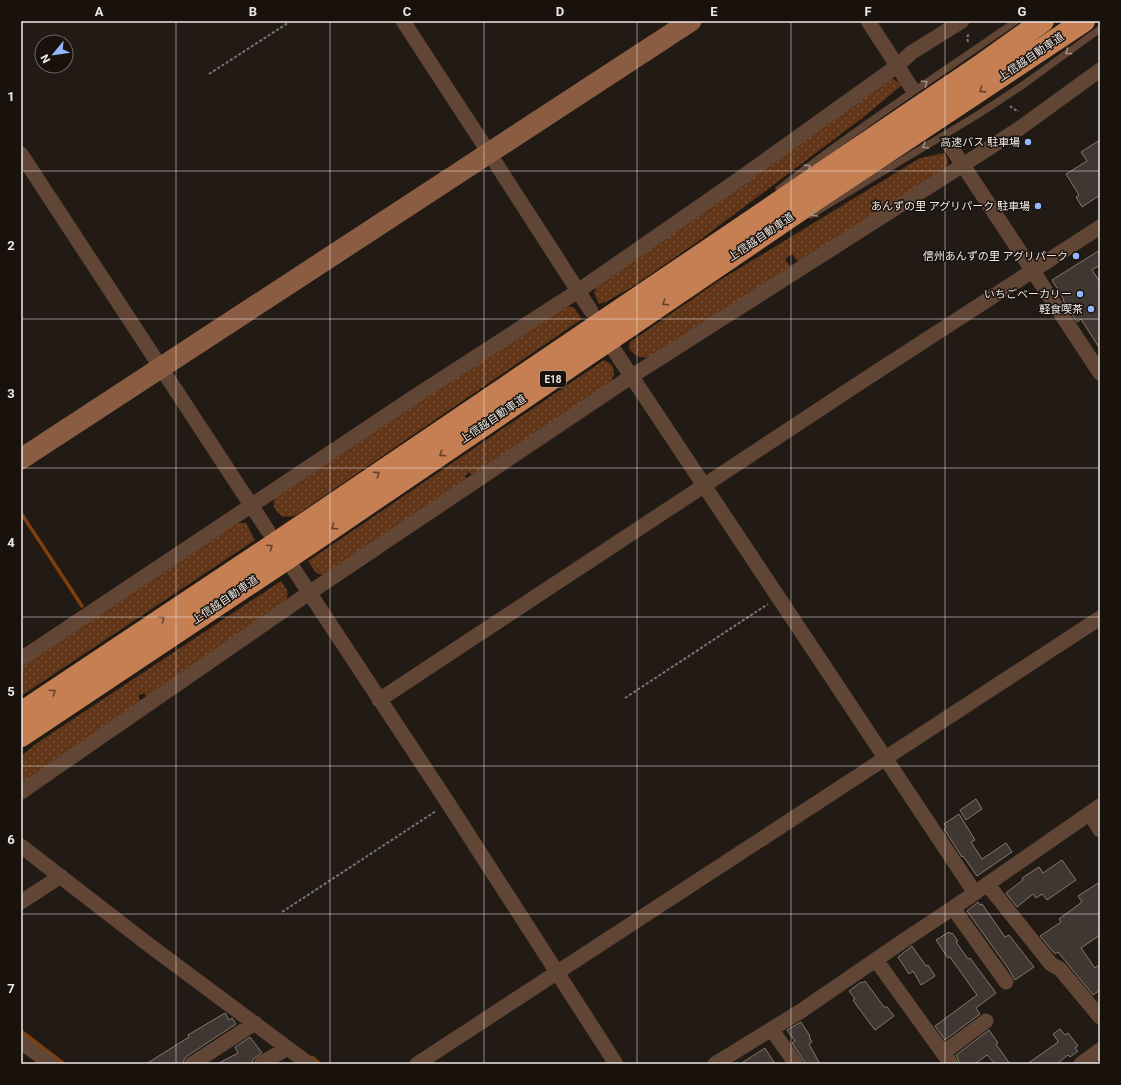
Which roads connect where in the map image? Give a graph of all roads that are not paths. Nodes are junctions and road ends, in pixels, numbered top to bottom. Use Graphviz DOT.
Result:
graph roads {
  1 [pos="403,21"];
  2 [pos="691,21"];
  3 [pos="868,21"];
  4 [pos="1016,21"];
  5 [pos="1043,21"];
  6 [pos="1084,21"];
  7 [pos="966,26"];
  8 [pos="1100,29"];
  9 [pos="897,66"];
  10 [pos="1100,70"];
  11 [pos="911,87"];
  12 [pos="949,144"];
  13 [pos="489,153"];
  14 [pos="21,154"];
  15 [pos="963,165"];
  16 [pos="772,195"];
  17 [pos="754,210"];
  18 [pos="807,218"];
  19 [pos="1100,227"];
  20 [pos="780,234"];
  21 [pos="1034,271"];
  22 [pos="685,277"];
  23 [pos="578,291"];
  24 [pos="591,311"];
  25 [pos="614,350"];
  26 [pos="161,368"];
  27 [pos="1100,373"];
  28 [pos="632,376"];
  29 [pos="21,459"];
  30 [pos="705,485"];
  31 [pos="252,505"];
  32 [pos="268,531"];
  33 [pos="293,568"];
  34 [pos="309,593"];
  35 [pos="1100,618"];
  36 [pos="21,659"];
  37 [pos="379,700"];
  38 [pos="21,713"];
  39 [pos="21,736"];
  40 [pos="886,758"];
  41 [pos="21,792"];
  42 [pos="1095,810"];
  43 [pos="1100,830"];
  44 [pos="21,846"];
  45 [pos="61,876"];
  46 [pos="987,884"];
  47 [pos="975,893"];
  48 [pos="21,902"];
  49 [pos="953,908"];
  50 [pos="876,960"];
  51 [pos="557,972"];
  52 [pos="1006,982"];
  53 [pos="1100,1017"];
  54 [pos="986,1021"];
  55 [pos="255,1023"];
  56 [pos="772,1030"];
  57 [pos="21,1042"];
  58 [pos="287,1048"];
  59 [pos="1100,1050"];
  60 [pos="947,1059"];
  61 [pos="51,1064"];
  62 [pos="192,1064"];
  63 [pos="261,1064"];
  64 [pos="309,1064"];
  65 [pos="417,1064"];
  66 [pos="616,1064"];
  67 [pos="715,1064"];
  68 [pos="796,1064"];
  69 [pos="1081,1064"];
  1 -- 13 [label="street"];
  2 -- 13 [label="street"];
  3 -- 9 [label="street"];
  16 -- 4 [label="lane, one-way"];
  5 -- 22 [label="highway, 上信越自動車道 / E18"];
  6 -- 22 [label="highway, 上信越自動車道 / E18, one-way"];
  7 -- 9 [label="street"];
  8 -- 18 [label="lane, one-way"];
  9 -- 11 [label="street"];
  9 -- 23 [label="street"];
  10 -- 15 [label="street"];
  12 -- 15 [label="street"];
  13 -- 23 [label="street"];
  13 -- 26 [label="street"];
  14 -- 26 [label="street"];
  15 -- 21 [label="street"];
  15 -- 28 [label="street"];
  17 -- 22 [label="lane"];
  19 -- 21 [label="street"];
  20 -- 22 [label="lane"];
  21 -- 27 [label="street"];
  21 -- 30 [label="street"];
  38 -- 22 [label="highway, 上信越自動車道 / E18, one-way"];
  22 -- 39 [label="highway, 上信越自動車道 / E18, one-way"];
  23 -- 24 [label="street"];
  23 -- 31 [label="street"];
  25 -- 28 [label="street"];
  26 -- 29 [label="street"];
  26 -- 31 [label="street"];
  28 -- 30 [label="street"];
  28 -- 34 [label="street"];
  30 -- 37 [label="street"];
  30 -- 40 [label="street"];
  31 -- 32 [label="street"];
  31 -- 36 [label="street"];
  33 -- 34 [label="street"];
  34 -- 37 [label="street"];
  34 -- 41 [label="street"];
  35 -- 40 [label="street"];
  37 -- 51 [label="street"];
  40 -- 47 [label="street"];
  40 -- 51 [label="street"];
  42 -- 43 [label="street"];
  42 -- 46 [label="street"];
  44 -- 45 [label="street"];
  45 -- 48 [label="street"];
  45 -- 55 [label="street"];
  46 -- 47 [label="street"];
  46 -- 53 [label="street"];
  47 -- 49 [label="street"];
  49 -- 50 [label="street"];
  49 -- 52 [label="street"];
  50 -- 56 [label="street"];
  50 -- 60 [label="street"];
  51 -- 65 [label="street"];
  51 -- 66 [label="street"];
  54 -- 60 [label="street"];
  55 -- 58 [label="street"];
  55 -- 62 [label="street"];
  56 -- 67 [label="street"];
  56 -- 68 [label="street"];
  57 -- 61 [label="street"];
  58 -- 63 [label="street"];
  58 -- 64 [label="street"];
  59 -- 69 [label="street"];
}
